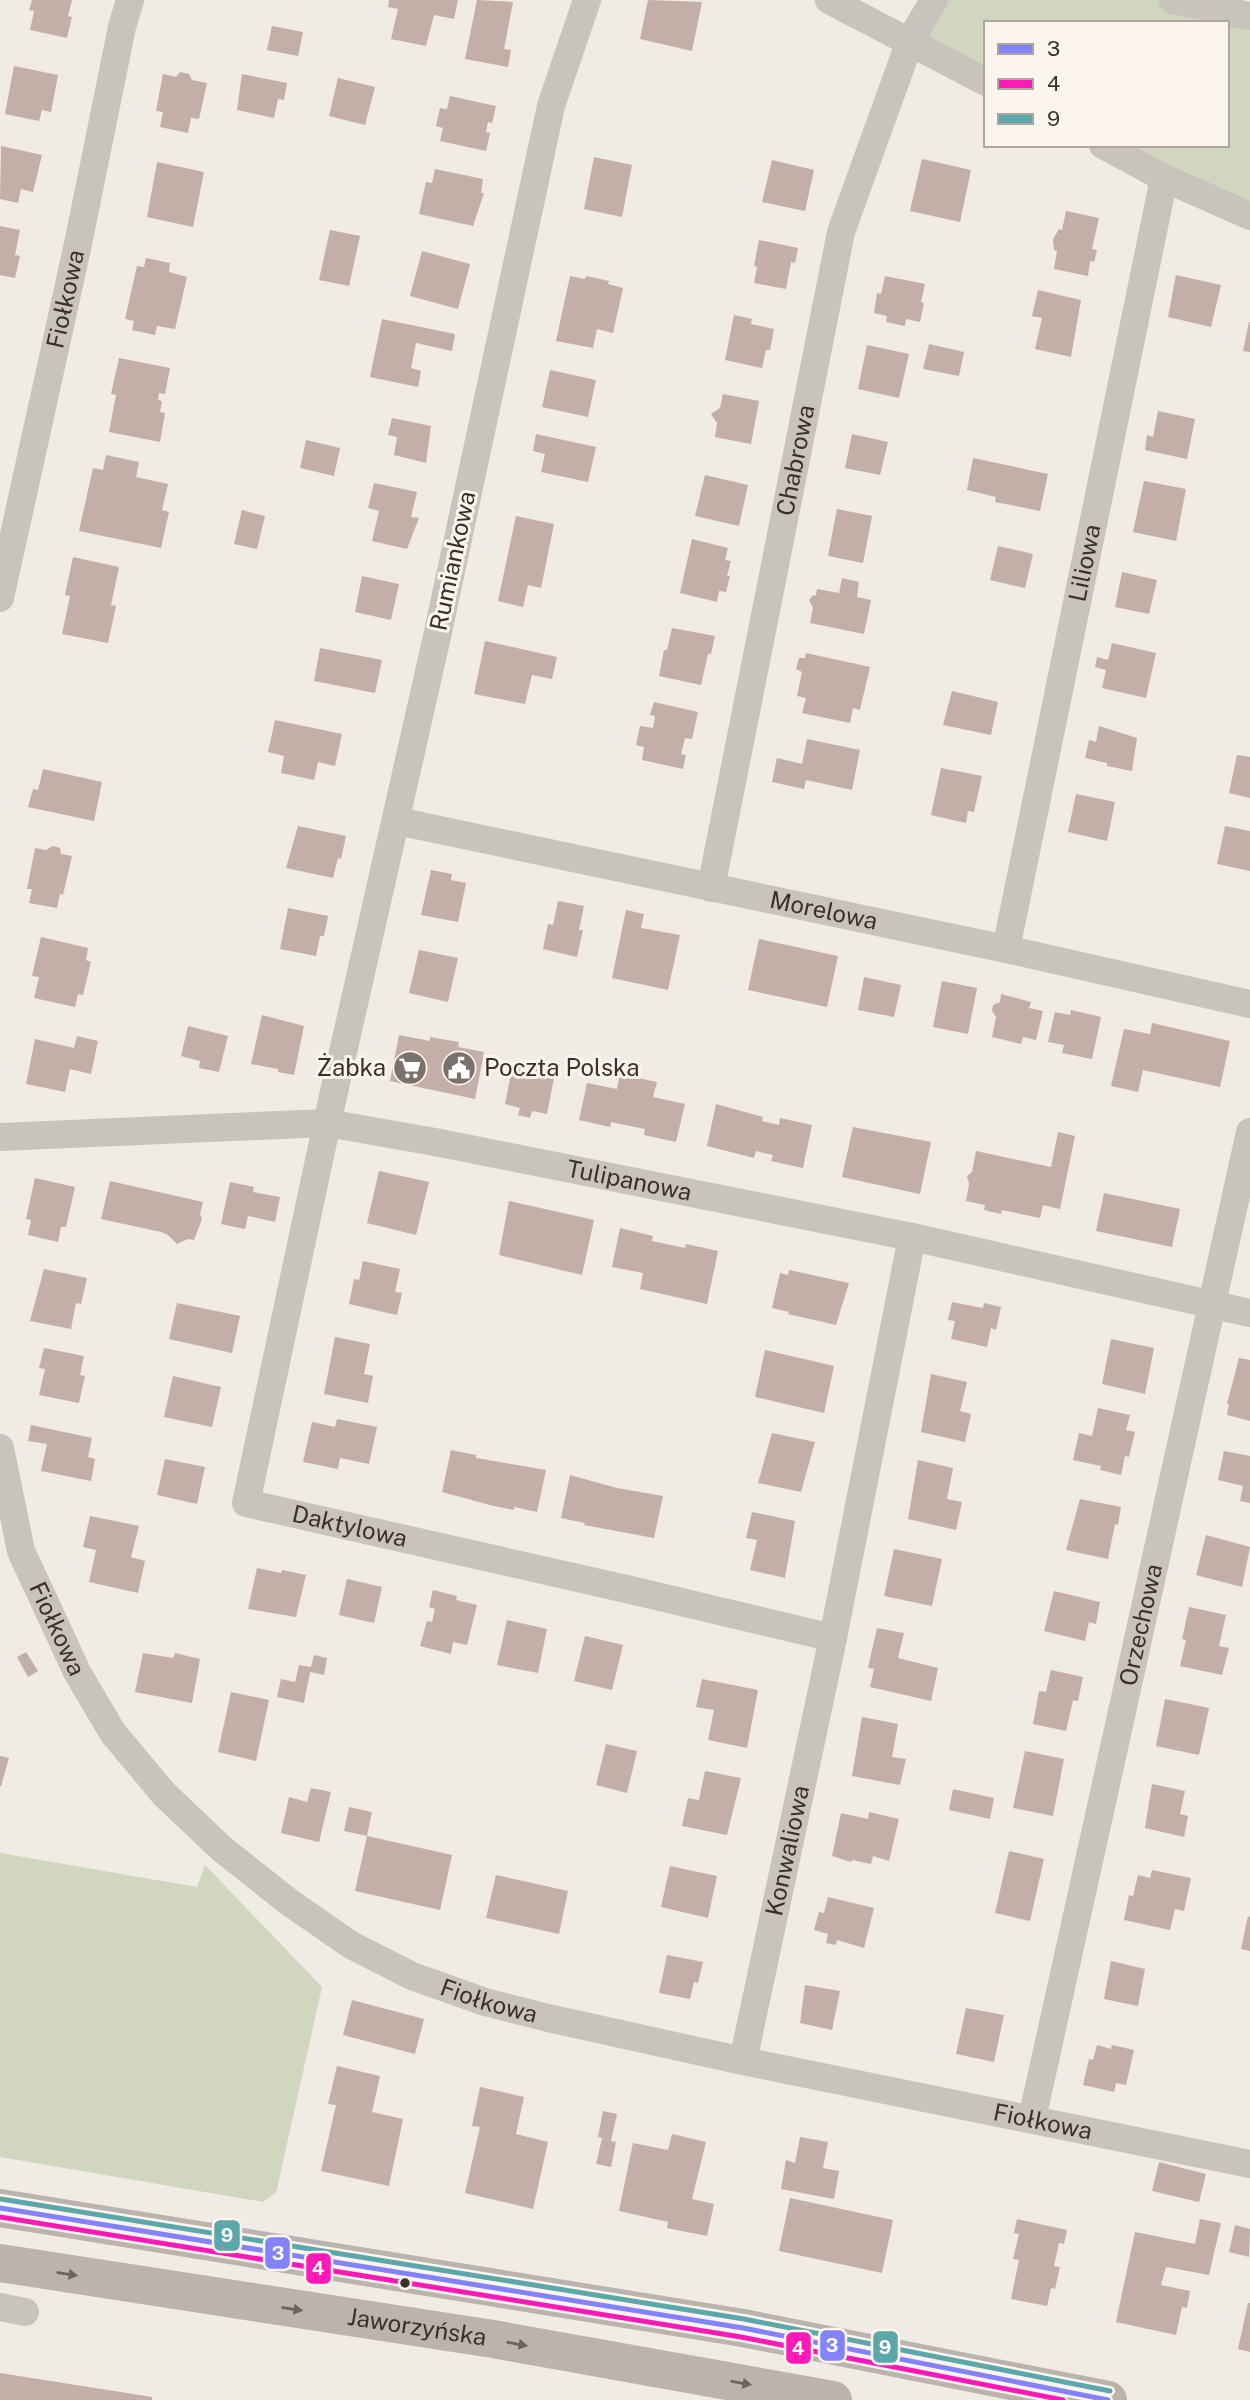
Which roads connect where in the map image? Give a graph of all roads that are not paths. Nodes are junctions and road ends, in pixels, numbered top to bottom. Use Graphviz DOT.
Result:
graph roads {
  1 [pos="130,0"];
  2 [pos="587,0"];
  3 [pos="829,0"];
  4 [pos="934,0"];
  5 [pos="1173,0"];
  6 [pos="1250,16"];
  7 [pos="910,41"];
  8 [pos="984,81"];
  9 [pos="1107,147"];
  10 [pos="1164,178"];
  11 [pos="1250,216"];
  12 [pos="0,598"];
  13 [pos="397,821"];
  14 [pos="711,888"];
  15 [pos="1006,949"];
  16 [pos="1250,1004"];
  17 [pos="327,1123"];
  18 [pos="1250,1132"];
  19 [pos="0,1137"];
  20 [pos="912,1237"];
  21 [pos="1213,1306"];
  22 [pos="1250,1313"];
  23 [pos="0,1448"];
  24 [pos="11,1552"];
  25 [pos="833,1638"];
  26 [pos="743,2061"];
  27 [pos="1032,2119"];
  28 [pos="1250,2164"];
  29 [pos="0,2208"];
  30 [pos="0,2263"];
  31 [pos="833,2400"];
  32 [pos="1108,2400"];
  1 -- 12 [label="street, Fiołkowa"];
  2 -- 13 [label="street, Rumiankowa"];
  3 -- 7 [label="street"];
  4 -- 7 [label="street, Chabrowa"];
  5 -- 6 [label="street"];
  7 -- 8 [label="street"];
  7 -- 14 [label="street, Chabrowa"];
  9 -- 10 [label="street"];
  10 -- 11 [label="street"];
  10 -- 15 [label="street, Liliowa"];
  13 -- 14 [label="street, Morelowa"];
  13 -- 17 [label="street, Rumiankowa"];
  14 -- 15 [label="street, Morelowa"];
  15 -- 16 [label="street, Morelowa"];
  17 -- 19 [label="street, Tulipanowa"];
  17 -- 20 [label="street, Tulipanowa"];
  17 -- 25 [label="street, Daktylowa"];
  18 -- 21 [label="street, Orzechowa"];
  20 -- 21 [label="street, Tulipanowa"];
  20 -- 25 [label="street, Konwaliowa"];
  21 -- 22 [label="street, Tulipanowa"];
  21 -- 27 [label="street, Orzechowa"];
  23 -- 24 [label="street, Fiołkowa"];
  24 -- 26 [label="street, Fiołkowa"];
  25 -- 26 [label="street, Konwaliowa"];
  26 -- 27 [label="street, Fiołkowa"];
  27 -- 28 [label="street, Fiołkowa"];
  29 -- 32 [label="main road"];
  30 -- 31 [label="main road, Jaworzyńska, one-way"];
}
